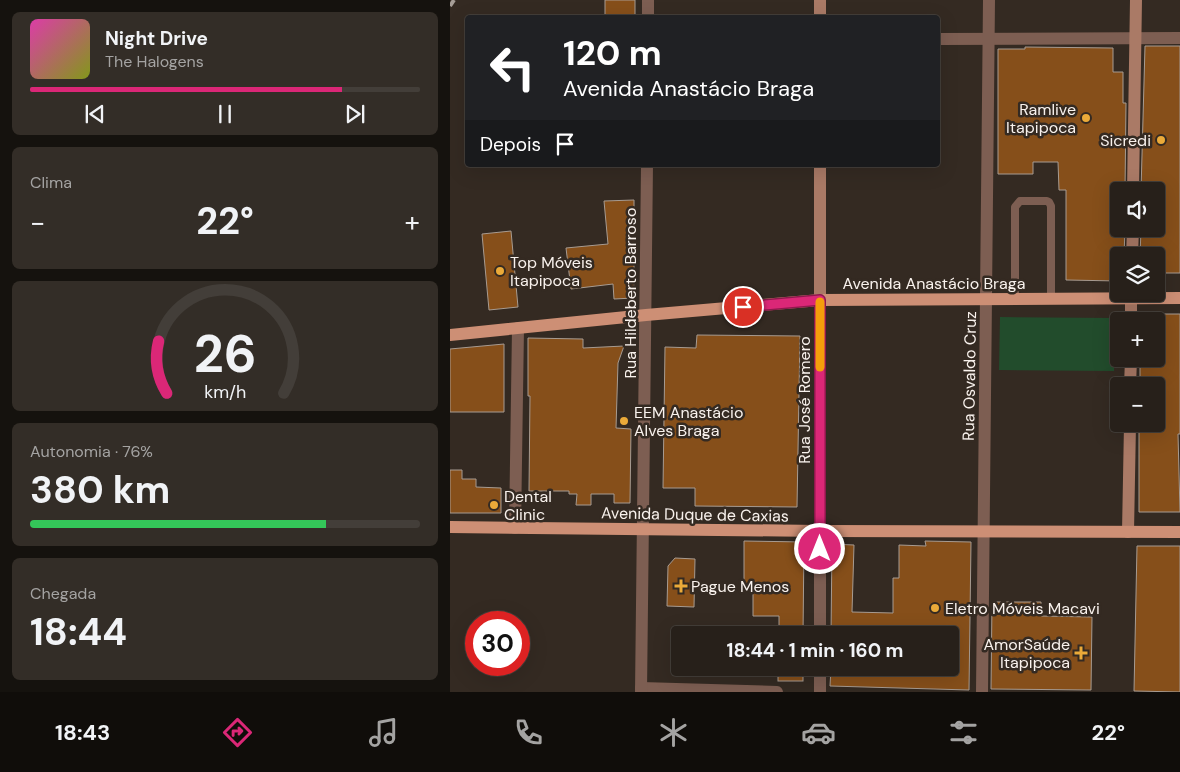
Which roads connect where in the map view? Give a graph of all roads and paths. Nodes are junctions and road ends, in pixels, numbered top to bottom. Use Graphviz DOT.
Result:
graph roads {
  1 [pos="648,0"];
  2 [pos="820,0"];
  3 [pos="989,0"];
  4 [pos="1136,0"];
  5 [pos="648,15"];
  6 [pos="820,15"];
  7 [pos="1136,38"];
  8 [pos="1180,38"];
  9 [pos="940,39"];
  10 [pos="988,39"];
  11 [pos="647,167"];
  12 [pos="820,167"];
  13 [pos="1133,182"];
  14 [pos="1110,297"];
  15 [pos="1165,297"];
  16 [pos="1180,298"];
  17 [pos="986,299"];
  18 [pos="1015,299"];
  19 [pos="1051,299"];
  20 [pos="820,300"];
  21 [pos="646,315"];
  22 [pos="518,328"];
  23 [pos="450,335"];
  24 [pos="1130,432"];
  25 [pos="450,527"];
  26 [pos="515,528"];
  27 [pos="643,530"];
  28 [pos="820,531"];
  29 [pos="984,532"];
  30 [pos="1128,532"];
  31 [pos="1180,532"];
  32 [pos="820,626"];
  33 [pos="820,676"];
  34 [pos="641,690"];
  35 [pos="778,692"];
  36 [pos="820,692"];
  37 [pos="982,692"];
  1 -- 5 [label="street"];
  2 -- 6 [label="street"];
  3 -- 10 [label="street, Rua Osvaldo Cruz"];
  4 -- 7 [label="street"];
  7 -- 8 [label="street"];
  7 -- 10 [label="street"];
  7 -- 13 [label="street"];
  9 -- 10 [label="street"];
  10 -- 17 [label="street, Rua Osvaldo Cruz"];
  11 -- 21 [label="street, Rua Hildeberto Barroso"];
  12 -- 20 [label="street, Rua José Romero"];
  14 -- 19 [label="main road, Avenida Anastácio Braga"];
  15 -- 16 [label="main road, Avenida Anastácio Braga"];
  17 -- 18 [label="main road, Avenida Anastácio Braga"];
  17 -- 20 [label="main road, Avenida Anastácio Braga"];
  17 -- 29 [label="street, Rua Osvaldo Cruz"];
  18 -- 19 [label="main road, Avenida Anastácio Braga"];
  18 -- 19 [label="lane"];
  20 -- 21 [label="main road, Avenida Anastácio Braga"];
  20 -- 28 [label="street, Rua José Romero"];
  21 -- 22 [label="main road, Avenida Anastácio Braga"];
  21 -- 27 [label="street, Rua Hildeberto Barroso"];
  22 -- 23 [label="main road, Avenida Anastácio Braga"];
  22 -- 26 [label="street"];
  24 -- 30 [label="street"];
  25 -- 26 [label="main road, Avenida Duque de Caxias"];
  26 -- 27 [label="main road, Avenida Duque de Caxias"];
  27 -- 28 [label="main road, Avenida Duque de Caxias"];
  27 -- 34 [label="street, Rua Hildeberto Barroso"];
  28 -- 29 [label="main road, Avenida Duque de Caxias"];
  28 -- 32 [label="street, Rua José Romero"];
  29 -- 30 [label="main road, Avenida Duque de Caxias"];
  29 -- 37 [label="street, Rua Osvaldo Cruz"];
  30 -- 31 [label="main road, Avenida Duque de Caxias"];
  33 -- 36 [label="street"];
  34 -- 35 [label="street"];
}
